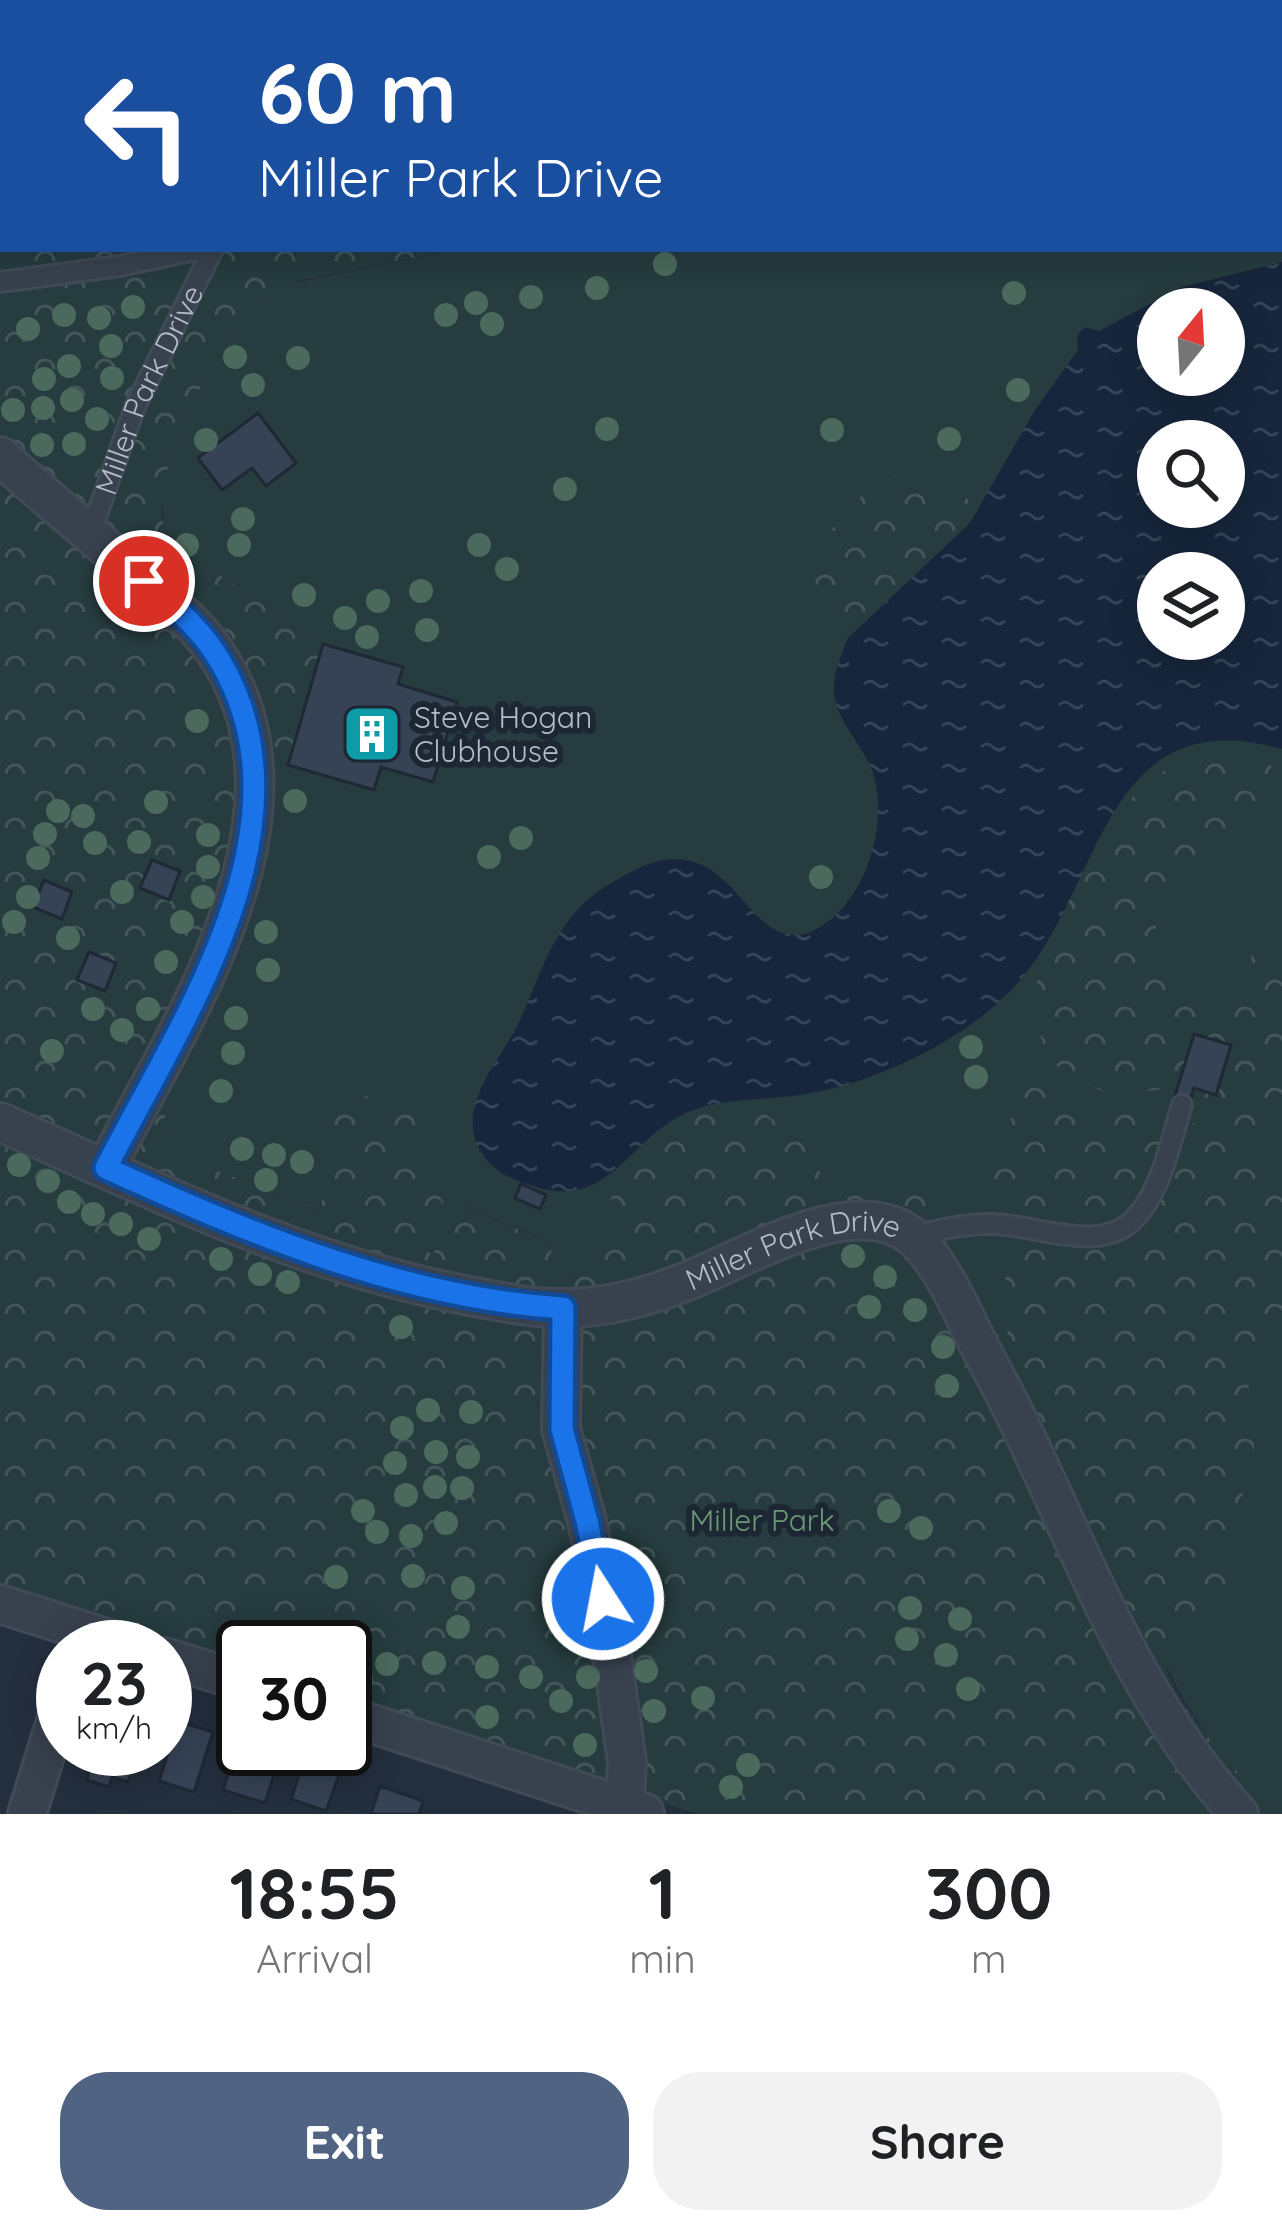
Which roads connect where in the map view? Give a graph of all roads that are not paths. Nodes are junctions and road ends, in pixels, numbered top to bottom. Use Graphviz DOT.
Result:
graph roads {
  1 [pos="186,252"];
  2 [pos="212,252"];
  3 [pos="0,282"];
  4 [pos="0,456"];
  5 [pos="90,534"];
  6 [pos="1182,1105"];
  7 [pos="0,1122"];
  8 [pos="106,1168"];
  9 [pos="912,1236"];
  10 [pos="563,1308"];
  11 [pos="0,1604"];
  12 [pos="37,1620"];
  13 [pos="372,1724"];
  14 [pos="39,1776"];
  15 [pos="633,1812"];
  16 [pos="27,1814"];
  17 [pos="1239,1814"];
  1 -- 3 [label="lane, Miller Park Drive"];
  2 -- 5 [label="lane, Miller Park Drive"];
  4 -- 5 [label="street, Miller Park Drive"];
  5 -- 8 [label="street, Miller Park Drive"];
  6 -- 9 [label="lane"];
  7 -- 8 [label="street, Miller Park Drive"];
  8 -- 10 [label="street, Miller Park Drive"];
  9 -- 10 [label="street, Miller Park Drive"];
  9 -- 17 [label="street, Miller Park Drive"];
  10 -- 15 [label="street"];
  11 -- 12 [label="street"];
  13 -- 15 [label="street"];
  14 -- 16 [label="street"];
}
